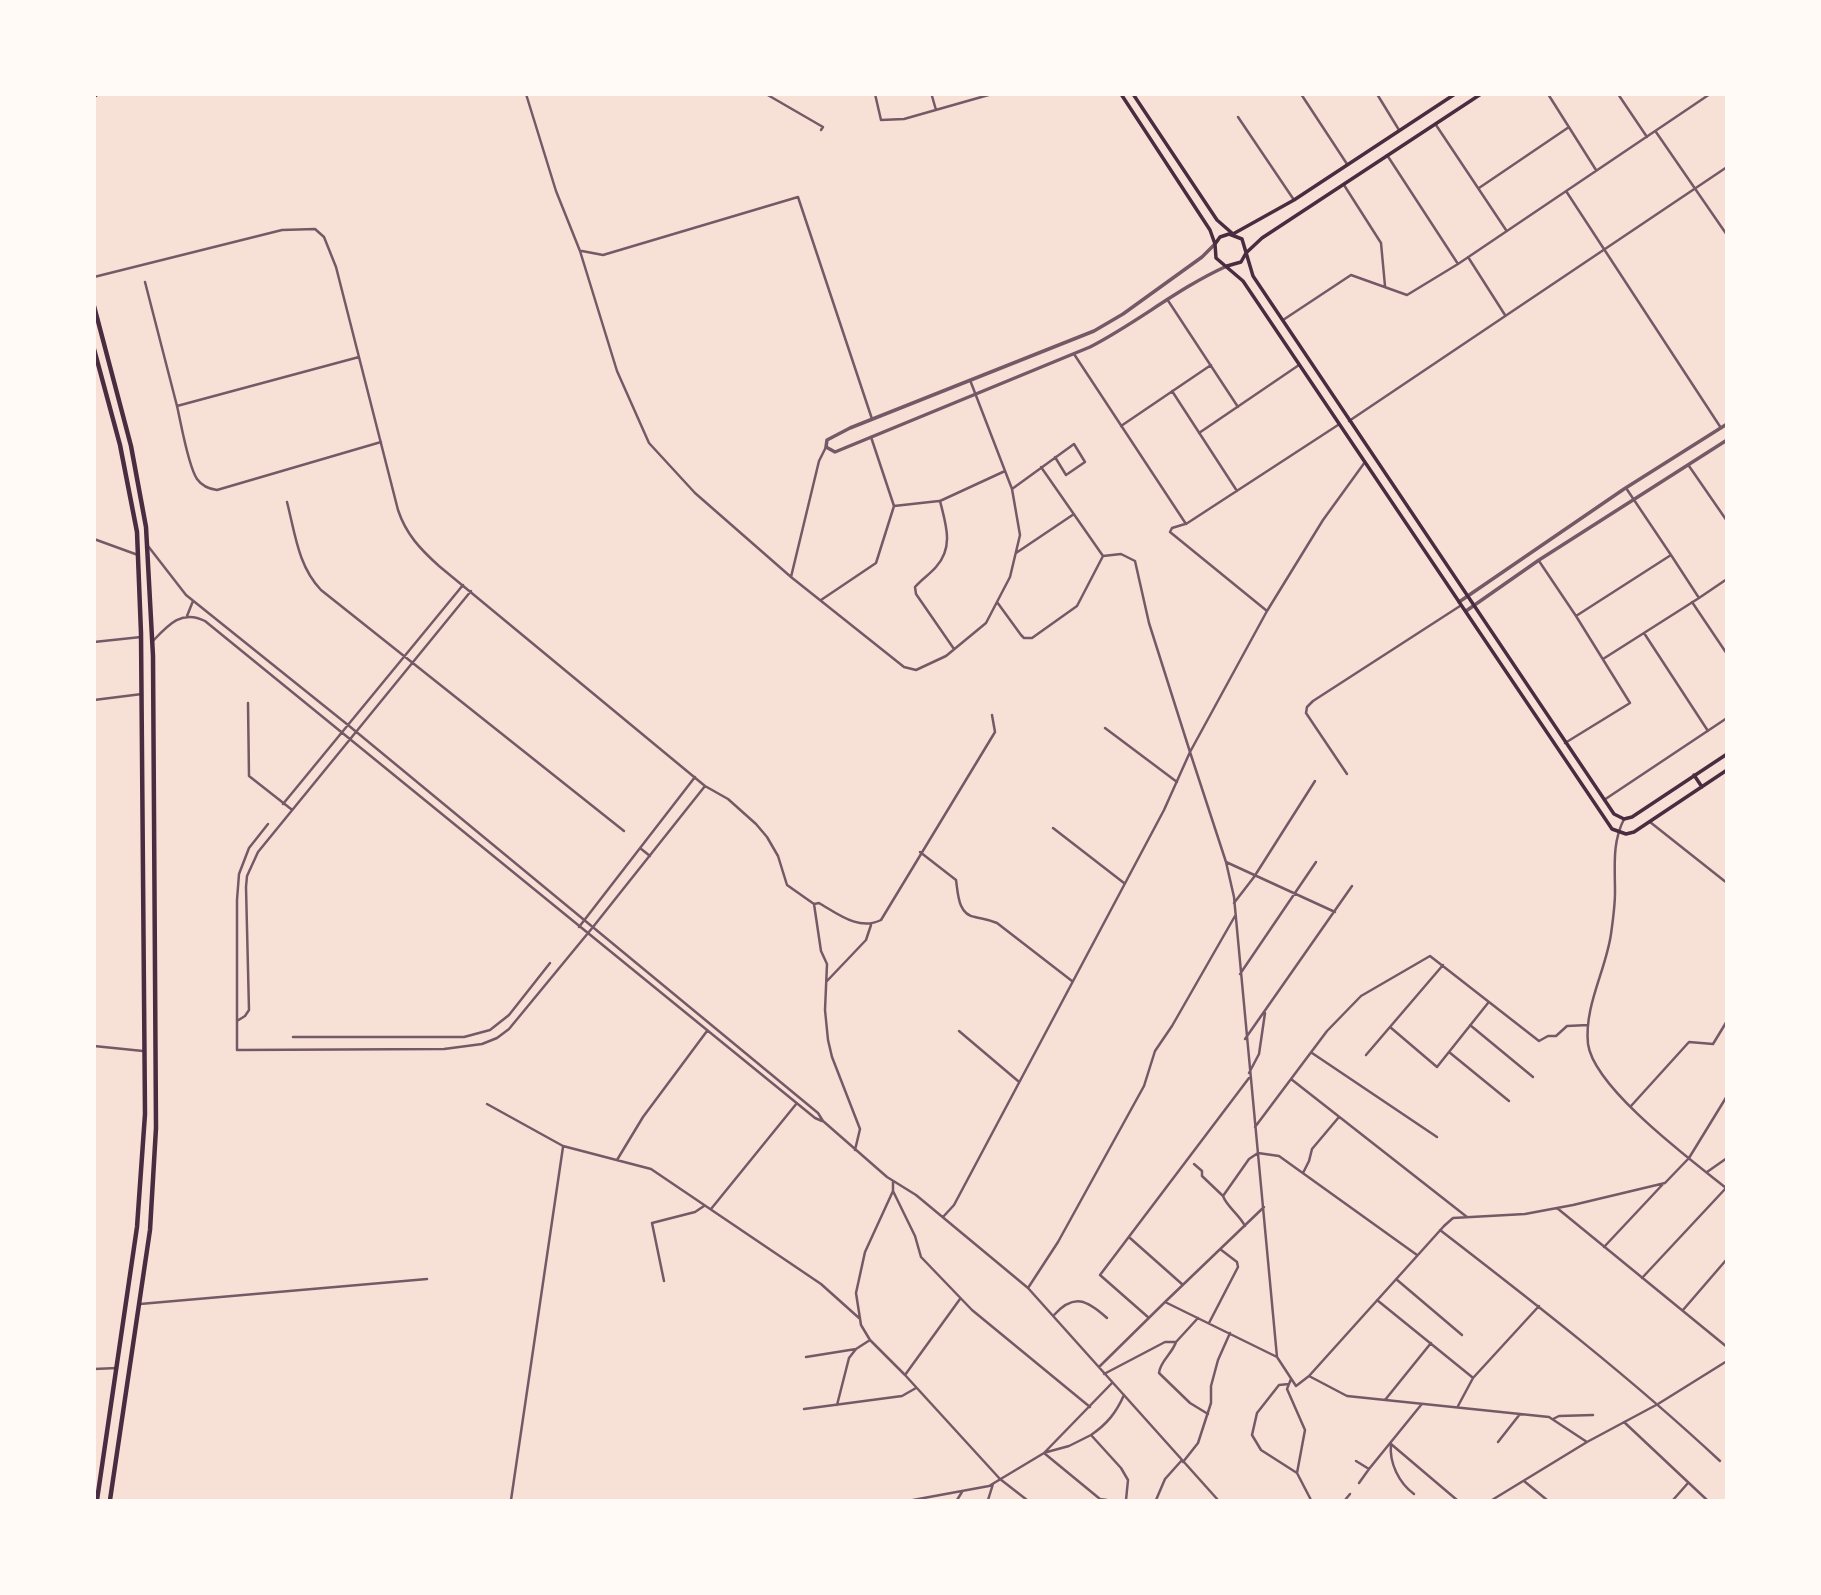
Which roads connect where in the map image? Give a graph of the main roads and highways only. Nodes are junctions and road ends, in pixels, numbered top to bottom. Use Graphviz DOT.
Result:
graph roads {
  1 [pos="1121,94"];
  2 [pos="1133,94"];
  3 [pos="1455,94"];
  4 [pos="1481,94"];
  5 [pos="1233,234"];
  6 [pos="1215,244"];
  7 [pos="1246,253"];
  8 [pos="1227,266"];
  9 [pos="94,306"];
  10 [pos="94,349"];
  11 [pos="1727,754"];
  12 [pos="1727,770"];
  13 [pos="1694,775"];
  14 [pos="1702,787"];
  15 [pos="143,847"];
  16 [pos="154,848"];
  17 [pos="97,1500"];
  18 [pos="110,1500"];
  1 -- 6 [label="main road"];
  2 -- 5 [label="main road"];
  3 -- 5 [label="main road"];
  4 -- 7 [label="main road"];
  5 -- 6 [label="main road"];
  5 -- 7 [label="main road"];
  6 -- 8 [label="main road"];
  7 -- 8 [label="main road"];
  7 -- 13 [label="main road"];
  8 -- 14 [label="main road"];
  9 -- 16 [label="highway"];
  10 -- 15 [label="highway"];
  11 -- 13 [label="main road"];
  12 -- 14 [label="main road"];
  13 -- 14 [label="main road"];
  15 -- 16 [label="highway"];
  15 -- 17 [label="highway"];
  16 -- 18 [label="highway"];
}
